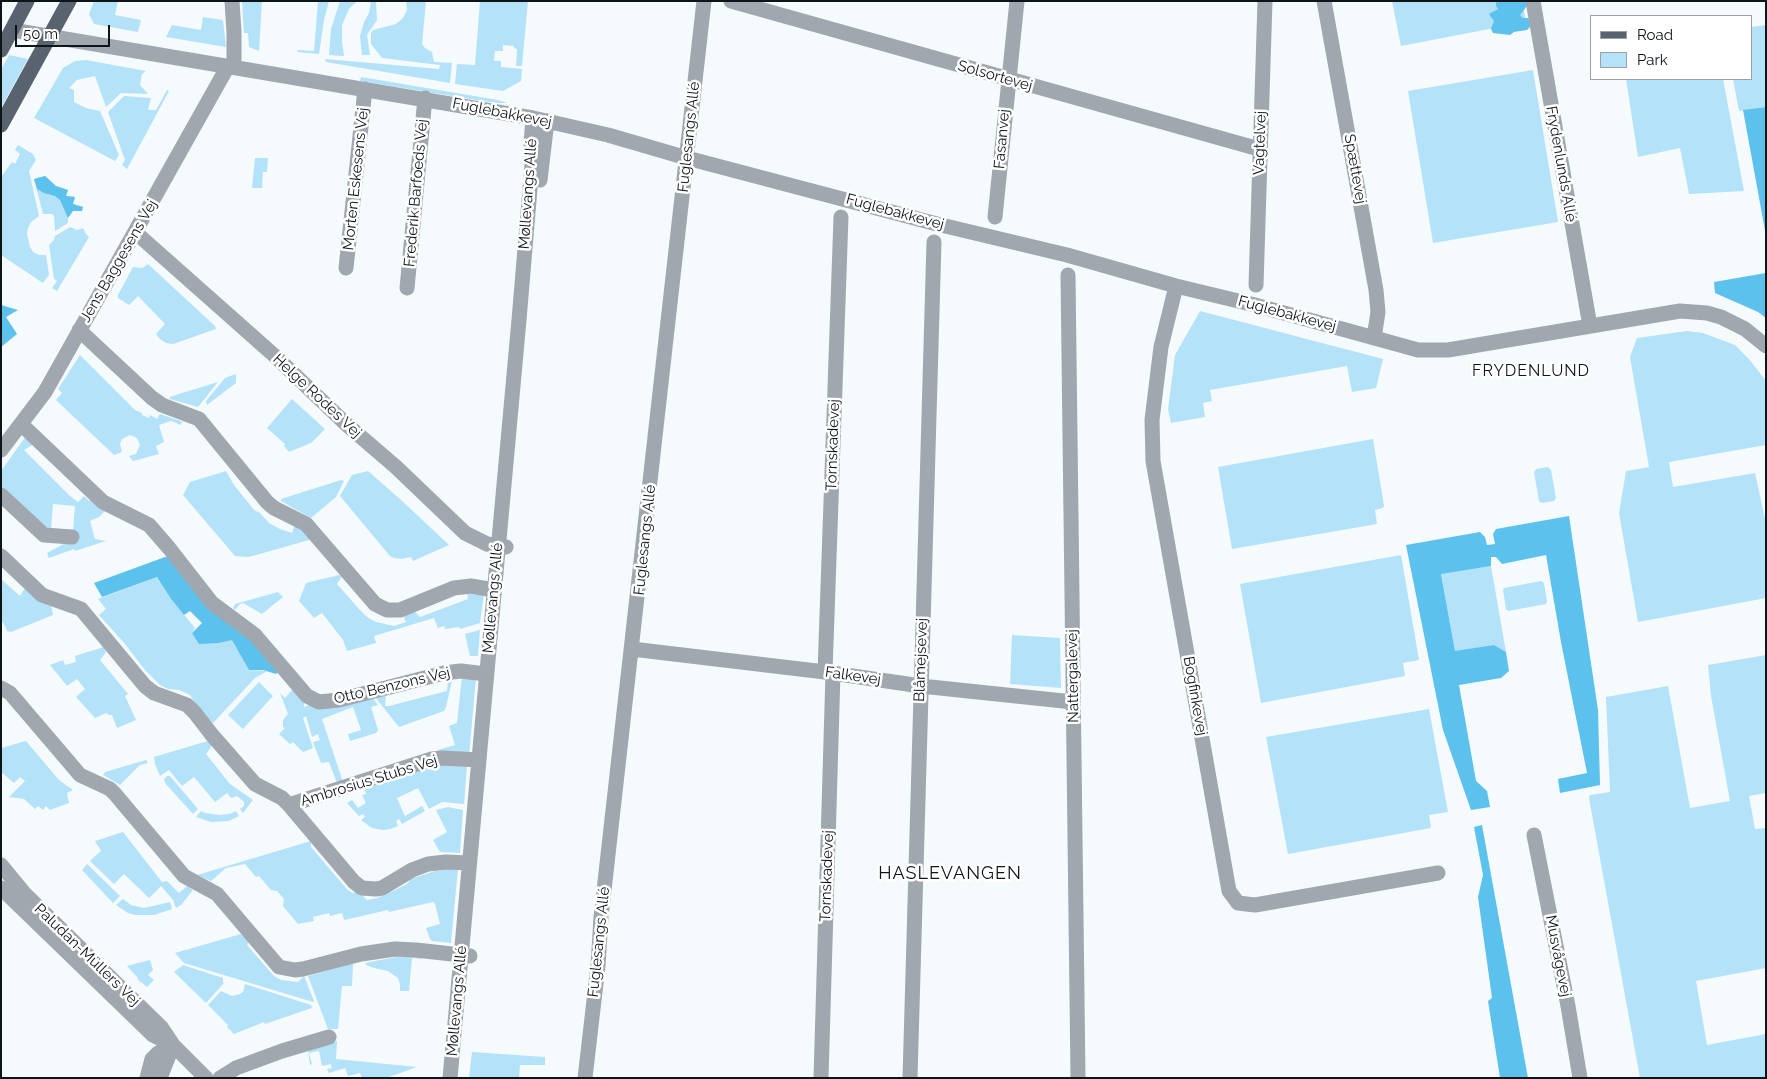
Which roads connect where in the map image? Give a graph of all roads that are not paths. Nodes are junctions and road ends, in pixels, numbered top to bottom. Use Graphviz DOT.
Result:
graph roads {
  1 [pos="27,1"];
  2 [pos="69,1"];
  3 [pos="232,1"];
  4 [pos="704,1"];
  5 [pos="731,1"];
  6 [pos="1017,1"];
  7 [pos="1265,1"];
  8 [pos="1324,1"];
  9 [pos="1533,1"];
  10 [pos="12,30"];
  11 [pos="51,36"];
  12 [pos="1,50"];
  13 [pos="231,66"];
  14 [pos="1008,79"];
  15 [pos="365,89"];
  16 [pos="425,98"];
  17 [pos="540,120"];
  18 [pos="1,125"];
  19 [pos="1259,149"];
  20 [pos="686,158"];
  21 [pos="841,217"];
  22 [pos="995,217"];
  23 [pos="135,232"];
  24 [pos="934,242"];
  25 [pos="346,268"];
  26 [pos="1068,275"];
  27 [pos="1256,285"];
  28 [pos="1176,286"];
  29 [pos="407,288"];
  30 [pos="1590,326"];
  31 [pos="79,330"];
  32 [pos="1374,338"];
  33 [pos="1766,346"];
  34 [pos="21,424"];
  35 [pos="1,450"];
  36 [pos="1,495"];
  37 [pos="72,537"];
  38 [pos="502,546"];
  39 [pos="1,556"];
  40 [pos="494,590"];
  41 [pos="632,649"];
  42 [pos="829,673"];
  43 [pos="486,674"];
  44 [pos="921,686"];
  45 [pos="1,688"];
  46 [pos="1073,702"];
  47 [pos="479,760"];
  48 [pos="289,805"];
  49 [pos="1534,835"];
  50 [pos="469,863"];
  51 [pos="1,865"];
  52 [pos="1438,873"];
  53 [pos="1,888"];
  54 [pos="465,956"];
  55 [pos="329,1038"];
  56 [pos="173,1045"];
  57 [pos="147,1078"];
  58 [pos="160,1078"];
  59 [pos="206,1078"];
  60 [pos="220,1078"];
  61 [pos="450,1078"];
  62 [pos="459,1078"];
  63 [pos="585,1078"];
  64 [pos="821,1078"];
  65 [pos="910,1078"];
  66 [pos="1078,1078"];
  67 [pos="1580,1078"];
  1 -- 10 [label="main road"];
  2 -- 11 [label="main road"];
  3 -- 13 [label="street"];
  4 -- 20 [label="street, Fuglesangs Allé"];
  5 -- 14 [label="street, Solsortevej"];
  6 -- 14 [label="street, Fasanvej"];
  7 -- 19 [label="street, Vagtelvej"];
  8 -- 32 [label="street, Spættevej"];
  9 -- 30 [label="street, Frydenlunds Allé"];
  10 -- 11 [label="street, Fuglebakkevej"];
  10 -- 12 [label="main road"];
  11 -- 13 [label="street, Fuglebakkevej"];
  11 -- 18 [label="main road"];
  13 -- 15 [label="street, Fuglebakkevej"];
  13 -- 23 [label="street, Jens Baggesens Vej"];
  14 -- 19 [label="street, Solsortevej"];
  14 -- 22 [label="street, Fasanvej"];
  15 -- 16 [label="street, Fuglebakkevej"];
  15 -- 25 [label="street, Morten Eskesens Vej"];
  16 -- 17 [label="street, Fuglebakkevej"];
  16 -- 29 [label="street, Frederik Barfoeds Vej"];
  17 -- 20 [label="street, Fuglebakkevej"];
  17 -- 38 [label="street, Møllevangs Allé"];
  19 -- 27 [label="street, Vagtelvej"];
  20 -- 28 [label="street, Fuglebakkevej"];
  20 -- 41 [label="street, Fuglesangs Allé"];
  21 -- 42 [label="street, Tornskadevej"];
  23 -- 31 [label="street, Jens Baggesens Vej"];
  23 -- 38 [label="street, Helge Rodes Vej"];
  24 -- 44 [label="street, Blåmejsevej"];
  26 -- 46 [label="street, Nattergalevej"];
  28 -- 32 [label="street, Fuglebakkevej"];
  28 -- 52 [label="street, Bogfinkevej"];
  30 -- 32 [label="street, Fuglebakkevej"];
  30 -- 33 [label="street, Fuglebakkevej"];
  31 -- 34 [label="street, Jens Baggesens Vej"];
  31 -- 40 [label="street"];
  34 -- 35 [label="street, Jens Baggesens Vej"];
  34 -- 43 [label="street, Otto Benzons Vej"];
  36 -- 37 [label="street"];
  38 -- 40 [label="street, Møllevangs Allé"];
  38 -- 54 [label="street, Møllevangs Allé"];
  39 -- 48 [label="street"];
  40 -- 43 [label="street, Møllevangs Allé"];
  41 -- 42 [label="street, Falkevej"];
  41 -- 63 [label="street, Fuglesangs Allé"];
  42 -- 44 [label="street, Falkevej"];
  42 -- 64 [label="street, Tornskadevej"];
  43 -- 47 [label="street, Møllevangs Allé"];
  44 -- 46 [label="street, Falkevej"];
  44 -- 65 [label="street, Blåmejsevej"];
  45 -- 54 [label="street"];
  46 -- 66 [label="street, Nattergalevej"];
  47 -- 48 [label="street, Ambrosius Stubs Vej"];
  47 -- 50 [label="street, Møllevangs Allé"];
  48 -- 50 [label="street"];
  49 -- 67 [label="street, Musvågevej"];
  50 -- 54 [label="street, Møllevangs Allé"];
  51 -- 56 [label="street, Paludan-Müllers Vej"];
  53 -- 56 [label="street, Paludan-Müllers Vej"];
  54 -- 61 [label="street, Møllevangs Allé"];
  54 -- 62 [label="street, Møllevangs Allé"];
  55 -- 60 [label="street"];
  56 -- 57 [label="street"];
  56 -- 58 [label="street"];
  56 -- 59 [label="street, Paludan-Müllers Vej"];
}
